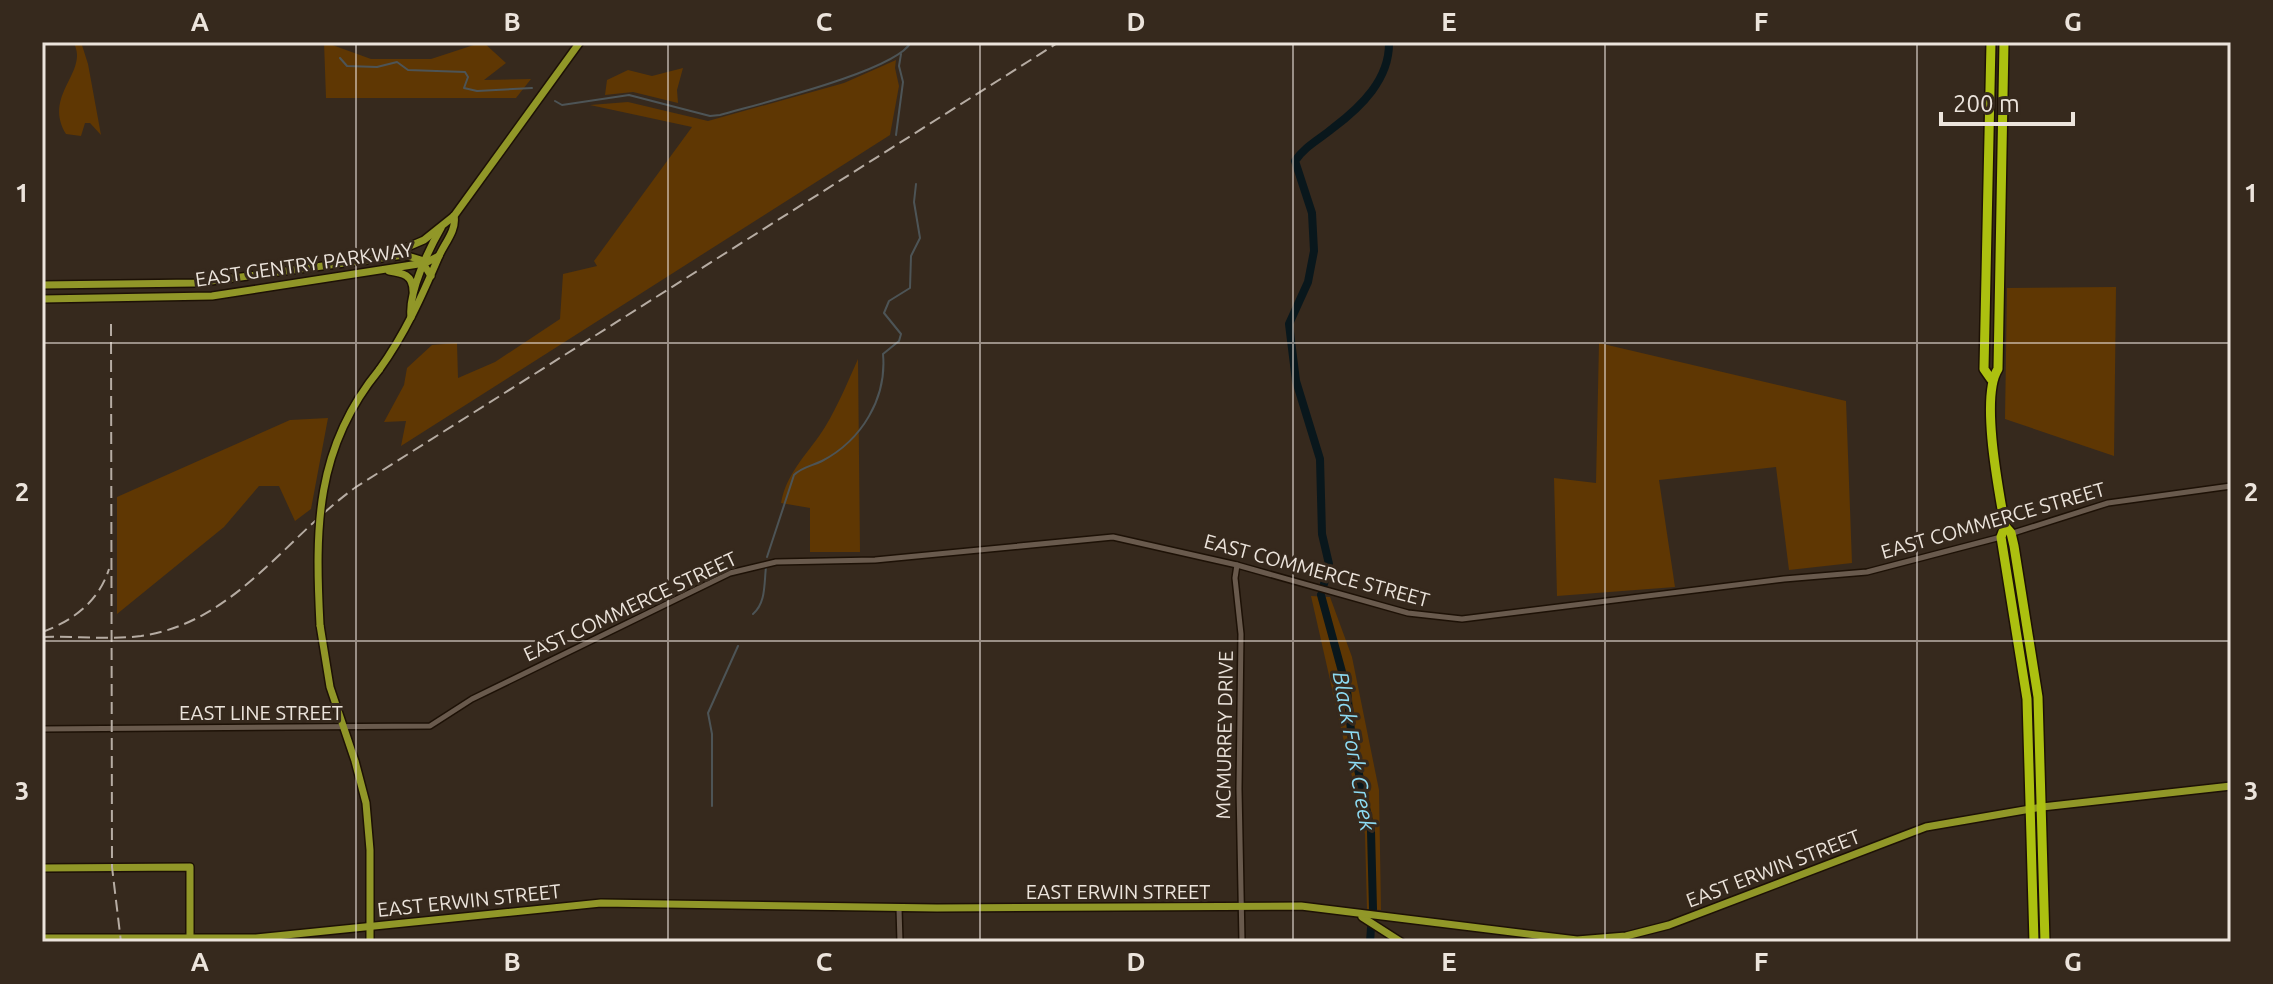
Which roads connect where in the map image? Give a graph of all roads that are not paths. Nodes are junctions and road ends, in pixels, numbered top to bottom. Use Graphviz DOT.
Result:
graph roads {
  1 [pos="580,42"];
  2 [pos="1991,42"];
  3 [pos="2004,42"];
  4 [pos="1991,59"];
  5 [pos="2004,59"];
  6 [pos="454,216"];
  7 [pos="445,223"];
  8 [pos="1987,227"];
  9 [pos="2000,227"];
  10 [pos="387,256"];
  11 [pos="439,256"];
  12 [pos="425,263"];
  13 [pos="379,270"];
  14 [pos="431,276"];
  15 [pos="42,285"];
  16 [pos="413,297"];
  17 [pos="42,299"];
  18 [pos="411,317"];
  19 [pos="1991,379"];
  20 [pos="2231,486"];
  21 [pos="2006,532"];
  22 [pos="1237,565"];
  23 [pos="472,699"];
  24 [pos="343,727"];
  25 [pos="42,729"];
  26 [pos="2231,786"];
  27 [pos="2036,808"];
  28 [pos="42,868"];
  29 [pos="1241,906"];
  30 [pos="899,908"];
  31 [pos="1349,912"];
  32 [pos="1397,918"];
  33 [pos="370,926"];
  34 [pos="1393,935"];
  35 [pos="42,938"];
  36 [pos="190,938"];
  37 [pos="370,942"];
  38 [pos="900,942"];
  39 [pos="1242,942"];
  40 [pos="1401,942"];
  41 [pos="2034,942"];
  42 [pos="2045,942"];
  1 -- 6 [label="main road, EAST GENTRY PARKWAY"];
  2 -- 4 [label="highway"];
  3 -- 5 [label="highway"];
  4 -- 5 [label="highway"];
  4 -- 8 [label="highway"];
  5 -- 9 [label="highway"];
  6 -- 7 [label="main road, EAST GENTRY PARKWAY"];
  6 -- 11 [label="main road, EAST GENTRY PARKWAY"];
  7 -- 10 [label="main road, EAST GENTRY PARKWAY"];
  7 -- 12 [label="main road"];
  8 -- 9 [label="highway"];
  8 -- 19 [label="highway"];
  9 -- 19 [label="highway"];
  10 -- 12 [label="main road, EAST GENTRY PARKWAY"];
  10 -- 15 [label="main road, EAST GENTRY PARKWAY"];
  11 -- 12 [label="main road"];
  11 -- 14 [label="main road, EAST GENTRY PARKWAY"];
  12 -- 13 [label="main road, EAST GENTRY PARKWAY"];
  12 -- 14 [label="main road"];
  12 -- 16 [label="main road"];
  13 -- 16 [label="main road"];
  13 -- 17 [label="main road, EAST GENTRY PARKWAY"];
  14 -- 18 [label="main road, EAST GENTRY PARKWAY"];
  16 -- 18 [label="main road"];
  18 -- 24 [label="main road, EAST GENTRY PARKWAY, bridge"];
  19 -- 21 [label="highway"];
  20 -- 21 [label="street, EAST COMMERCE STREET"];
  21 -- 22 [label="street, EAST COMMERCE STREET"];
  21 -- 27 [label="highway"];
  22 -- 23 [label="street, EAST COMMERCE STREET"];
  22 -- 29 [label="street, MCMURREY DRIVE"];
  23 -- 24 [label="street, EAST LINE STREET"];
  24 -- 25 [label="street, EAST LINE STREET"];
  24 -- 33 [label="main road, EAST GENTRY PARKWAY"];
  26 -- 27 [label="main road, EAST ERWIN STREET"];
  27 -- 32 [label="main road, EAST ERWIN STREET"];
  27 -- 41 [label="highway"];
  27 -- 42 [label="highway"];
  28 -- 36 [label="main road"];
  29 -- 30 [label="main road, EAST ERWIN STREET"];
  29 -- 31 [label="main road, EAST ERWIN STREET"];
  29 -- 39 [label="street, MCMURREY DRIVE"];
  30 -- 33 [label="main road, EAST ERWIN STREET"];
  30 -- 38 [label="street"];
  31 -- 32 [label="main road, EAST ERWIN STREET"];
  31 -- 34 [label="main road"];
  32 -- 34 [label="main road"];
  33 -- 36 [label="main road, EAST ERWIN STREET"];
  33 -- 37 [label="main road, EAST GENTRY PARKWAY"];
  34 -- 40 [label="main road"];
  35 -- 36 [label="main road, EAST ERWIN STREET"];
}
